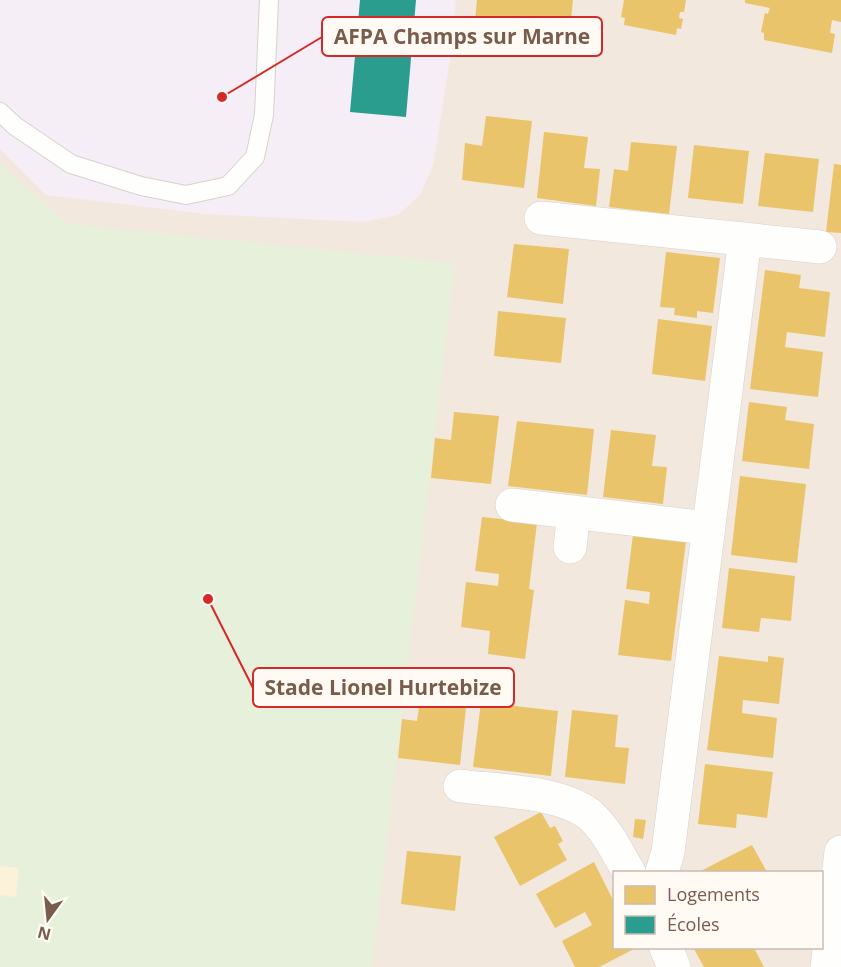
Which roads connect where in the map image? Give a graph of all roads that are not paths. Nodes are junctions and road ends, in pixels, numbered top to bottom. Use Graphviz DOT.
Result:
graph roads {
  1 [pos="269,0"];
  2 [pos="0,112"];
  3 [pos="541,218"];
  4 [pos="746,238"];
  5 [pos="820,247"];
  6 [pos="512,505"];
  7 [pos="574,512"];
  8 [pos="708,528"];
  9 [pos="570,547"];
  10 [pos="460,786"];
  11 [pos="841,852"];
  12 [pos="628,871"];
  13 [pos="662,871"];
  14 [pos="666,949"];
  15 [pos="674,967"];
  16 [pos="827,967"];
  1 -- 2 [label="lane"];
  3 -- 4 [label="street"];
  4 -- 5 [label="street"];
  4 -- 8 [label="street"];
  6 -- 7 [label="street"];
  7 -- 8 [label="street"];
  7 -- 9 [label="street"];
  8 -- 13 [label="street"];
  10 -- 12 [label="street"];
  11 -- 16 [label="street"];
  14 -- 15 [label="street"];
}
